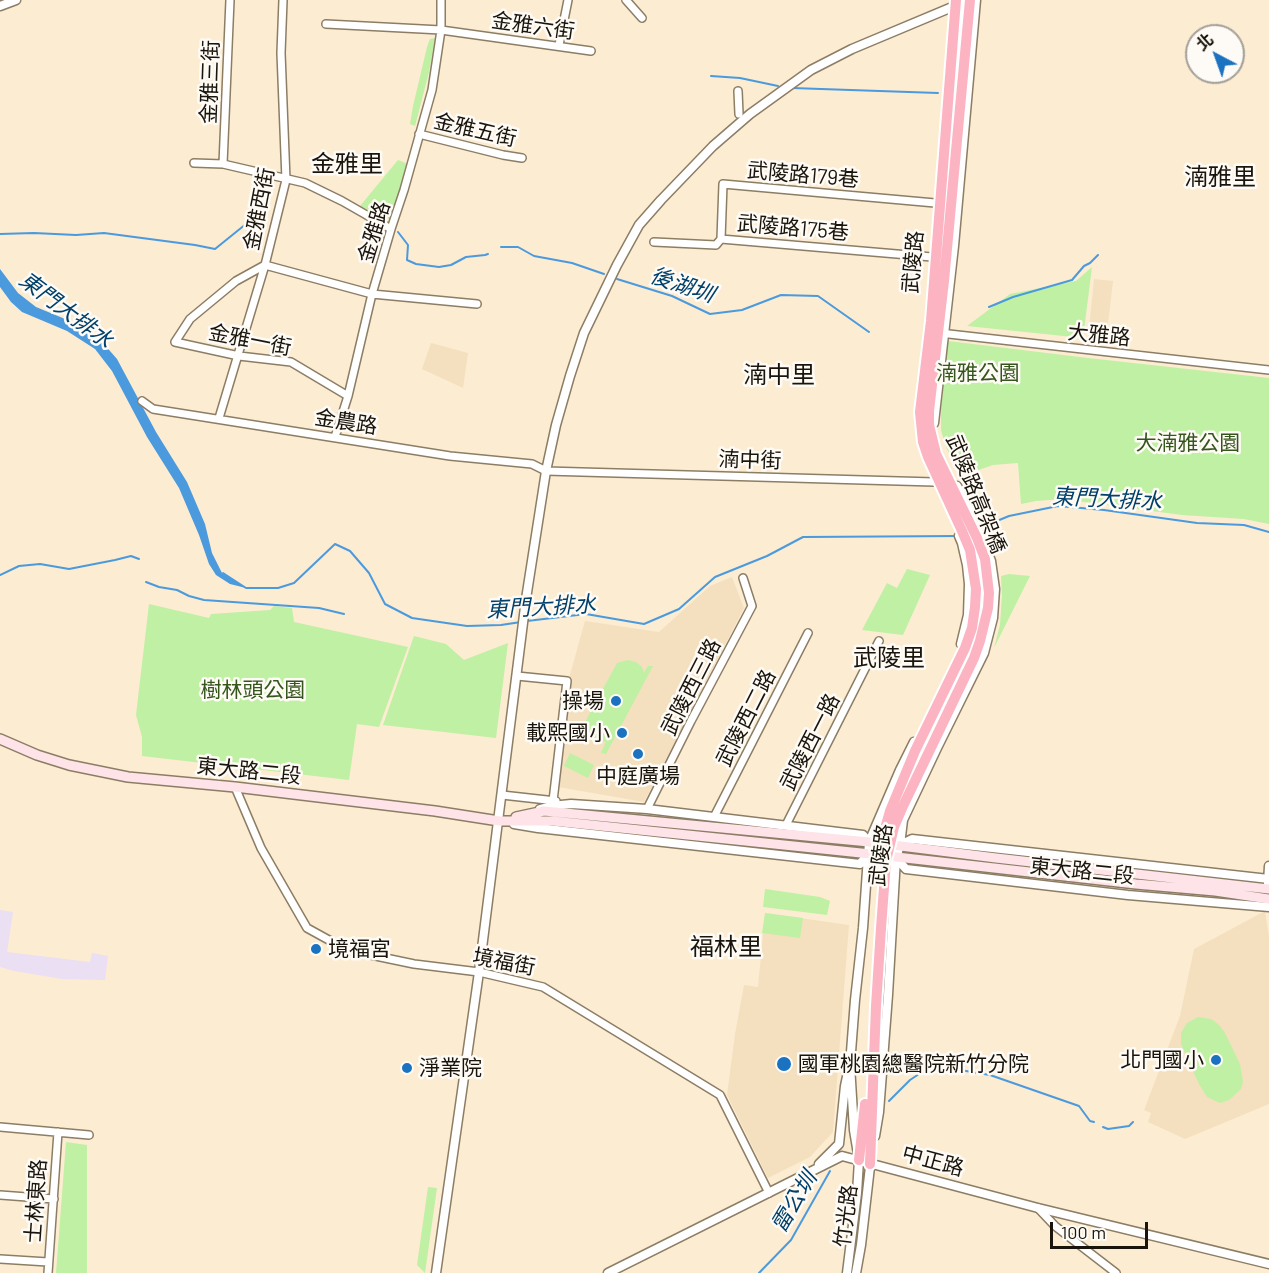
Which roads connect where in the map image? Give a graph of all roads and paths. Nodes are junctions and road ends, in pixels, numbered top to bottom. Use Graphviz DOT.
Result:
graph roads {
  1 [pos="16,0"];
  2 [pos="230,0"];
  3 [pos="283,0"];
  4 [pos="441,0"];
  5 [pos="568,0"];
  6 [pos="626,0"];
  7 [pos="963,0"];
  8 [pos="969,0"];
  9 [pos="976,0"];
  10 [pos="953,2"];
  11 [pos="0,6"];
  12 [pos="642,18"];
  13 [pos="326,24"];
  14 [pos="441,30"];
  15 [pos="559,45"];
  16 [pos="591,51"];
  17 [pos="738,91"];
  18 [pos="739,114"];
  19 [pos="419,134"];
  20 [pos="522,158"];
  21 [pos="194,164"];
  22 [pos="223,164"];
  23 [pos="286,180"];
  24 [pos="935,203"];
  25 [pos="391,229"];
  26 [pos="721,238"];
  27 [pos="654,242"];
  28 [pos="932,257"];
  29 [pos="265,266"];
  30 [pos="939,281"];
  31 [pos="372,294"];
  32 [pos="477,304"];
  33 [pos="926,313"];
  34 [pos="946,315"];
  35 [pos="925,329"];
  36 [pos="944,334"];
  37 [pos="238,356"];
  38 [pos="1269,370"];
  39 [pos="348,396"];
  40 [pos="142,401"];
  41 [pos="219,418"];
  42 [pos="334,437"];
  43 [pos="938,468"];
  44 [pos="546,471"];
  45 [pos="948,478"];
  46 [pos="934,482"];
  47 [pos="989,558"];
  48 [pos="966,560"];
  49 [pos="743,578"];
  50 [pos="808,633"];
  51 [pos="879,641"];
  52 [pos="517,676"];
  53 [pos="938,719"];
  54 [pos="0,739"];
  55 [pos="913,744"];
  56 [pos="937,747"];
  57 [pos="236,787"];
  58 [pos="502,795"];
  59 [pos="553,801"];
  60 [pos="571,804"];
  61 [pos="647,809"];
  62 [pos="714,817"];
  63 [pos="499,821"];
  64 [pos="786,825"];
  65 [pos="869,842"];
  66 [pos="900,845"];
  67 [pos="868,854"];
  68 [pos="896,858"];
  69 [pos="1269,866"];
  70 [pos="1268,884"];
  71 [pos="1269,900"];
  72 [pos="1269,908"];
  73 [pos="479,972"];
  74 [pos="850,1065"];
  75 [pos="0,1127"];
  76 [pos="58,1132"];
  77 [pos="89,1135"];
  78 [pos="865,1162"];
  79 [pos="815,1168"];
  80 [pos="769,1193"];
  81 [pos="0,1195"];
  82 [pos="54,1199"];
  83 [pos="1038,1208"];
  84 [pos="0,1258"];
  85 [pos="48,1262"];
  86 [pos="1269,1264"];
  87 [pos="48,1273"];
  88 [pos="436,1273"];
  89 [pos="608,1273"];
  90 [pos="847,1273"];
  91 [pos="856,1273"];
  92 [pos="1116,1273"];
  1 -- 11 [label="street"];
  2 -- 22 [label="street, 金雅三街"];
  3 -- 23 [label="street, 金雅西街"];
  4 -- 14 [label="street, 金雅路"];
  5 -- 15 [label="street"];
  6 -- 12 [label="street"];
  7 -- 30 [label="highway"];
  8 -- 10 [label="street"];
  8 -- 43 [label="highway, 武陵路高架橋, bridge"];
  9 -- 34 [label="street, 武陵路"];
  10 -- 24 [label="street, 武陵路"];
  10 -- 43 [label="highway, 武陵路高架橋, bridge"];
  10 -- 44 [label="street"];
  13 -- 14 [label="street, 金雅六街"];
  14 -- 15 [label="street, 金雅六街"];
  14 -- 19 [label="street, 金雅路"];
  15 -- 16 [label="street, 金雅六街"];
  17 -- 18 [label="street"];
  19 -- 20 [label="street, 金雅五街"];
  19 -- 25 [label="street, 金雅路"];
  21 -- 22 [label="street"];
  22 -- 23 [label="street"];
  23 -- 25 [label="street"];
  23 -- 29 [label="street, 金雅西街"];
  24 -- 26 [label="street, 武陵路179巷"];
  24 -- 28 [label="street, 武陵路"];
  25 -- 31 [label="street, 金雅路"];
  26 -- 27 [label="street, 武陵路175巷"];
  26 -- 28 [label="street, 武陵路175巷"];
  28 -- 33 [label="street, 武陵路"];
  29 -- 31 [label="street"];
  29 -- 37 [label="street, 金雅西街"];
  29 -- 37 [label="street, 金雅一街"];
  30 -- 33 [label="highway"];
  30 -- 34 [label="highway"];
  31 -- 32 [label="street"];
  31 -- 39 [label="street, 金雅路"];
  33 -- 35 [label="street, 武陵路"];
  34 -- 36 [label="street, 武陵路"];
  35 -- 36 [label="street, 大雅路"];
  35 -- 46 [label="street, 武陵路"];
  36 -- 38 [label="street, 大雅路"];
  36 -- 45 [label="street, 武陵路"];
  37 -- 39 [label="street, 金雅一街"];
  37 -- 41 [label="street, 金雅西街"];
  39 -- 42 [label="street, 金雅路"];
  40 -- 41 [label="street, 金農路"];
  41 -- 42 [label="street, 金農路"];
  42 -- 44 [label="street, 金農路"];
  43 -- 53 [label="highway, bridge"];
  43 -- 78 [label="highway, 武陵路高架橋, bridge"];
  44 -- 46 [label="street, 湳中街"];
  44 -- 52 [label="street"];
  45 -- 46 [label="street, 湳中街"];
  45 -- 47 [label="street, 武陵路"];
  45 -- 47 [label="street, bridge"];
  46 -- 48 [label="street, 武陵路"];
  47 -- 48 [label="street"];
  47 -- 56 [label="street, 武陵路"];
  48 -- 55 [label="street, 武陵路"];
  49 -- 61 [label="street, 武陵西三路"];
  50 -- 62 [label="street, 武陵西二路"];
  51 -- 64 [label="street, 武陵西一路"];
  52 -- 58 [label="street"];
  52 -- 59 [label="street"];
  53 -- 55 [label="highway"];
  53 -- 56 [label="highway"];
  54 -- 57 [label="main road, 東大路二段"];
  55 -- 65 [label="street, 武陵路"];
  56 -- 66 [label="street, 武陵路"];
  57 -- 63 [label="main road, 東大路二段"];
  57 -- 73 [label="street, 境福街"];
  58 -- 59 [label="street, 東大路二段"];
  58 -- 63 [label="street"];
  59 -- 60 [label="street, 東大路二段"];
  60 -- 61 [label="street, 東大路二段"];
  60 -- 63 [label="street, 東大路二段"];
  61 -- 62 [label="street, 東大路二段"];
  62 -- 64 [label="street, 東大路二段"];
  63 -- 65 [label="main road, 東大路二段"];
  63 -- 67 [label="main road, 東大路二段"];
  63 -- 73 [label="street"];
  64 -- 65 [label="street, 東大路二段"];
  65 -- 66 [label="main road, 東大路二段"];
  65 -- 67 [label="street, 武陵路"];
  66 -- 68 [label="street, 武陵路"];
  66 -- 70 [label="main road, 東大路二段"];
  67 -- 68 [label="main road, 東大路二段"];
  67 -- 74 [label="street, 武陵路"];
  68 -- 71 [label="main road, 東大路二段"];
  68 -- 72 [label="street, 東大路二段"];
  68 -- 78 [label="street, 武陵路"];
  69 -- 70 [label="street"];
  70 -- 71 [label="street"];
  73 -- 80 [label="street, 境福街"];
  73 -- 88 [label="street"];
  74 -- 78 [label="street, 武陵路"];
  74 -- 79 [label="street"];
  75 -- 76 [label="street"];
  76 -- 77 [label="street"];
  76 -- 82 [label="street, 士林東路"];
  78 -- 79 [label="street, 中正路"];
  78 -- 83 [label="street, 中正路"];
  78 -- 90 [label="street, 竹光路"];
  78 -- 91 [label="street, 竹光路"];
  79 -- 80 [label="street, 中正路"];
  80 -- 89 [label="street, 中正路"];
  81 -- 82 [label="street"];
  82 -- 85 [label="street, 士林東路"];
  83 -- 86 [label="street, 中正路"];
  83 -- 92 [label="street"];
  84 -- 85 [label="street"];
  85 -- 87 [label="street, 士林東路"];
}
